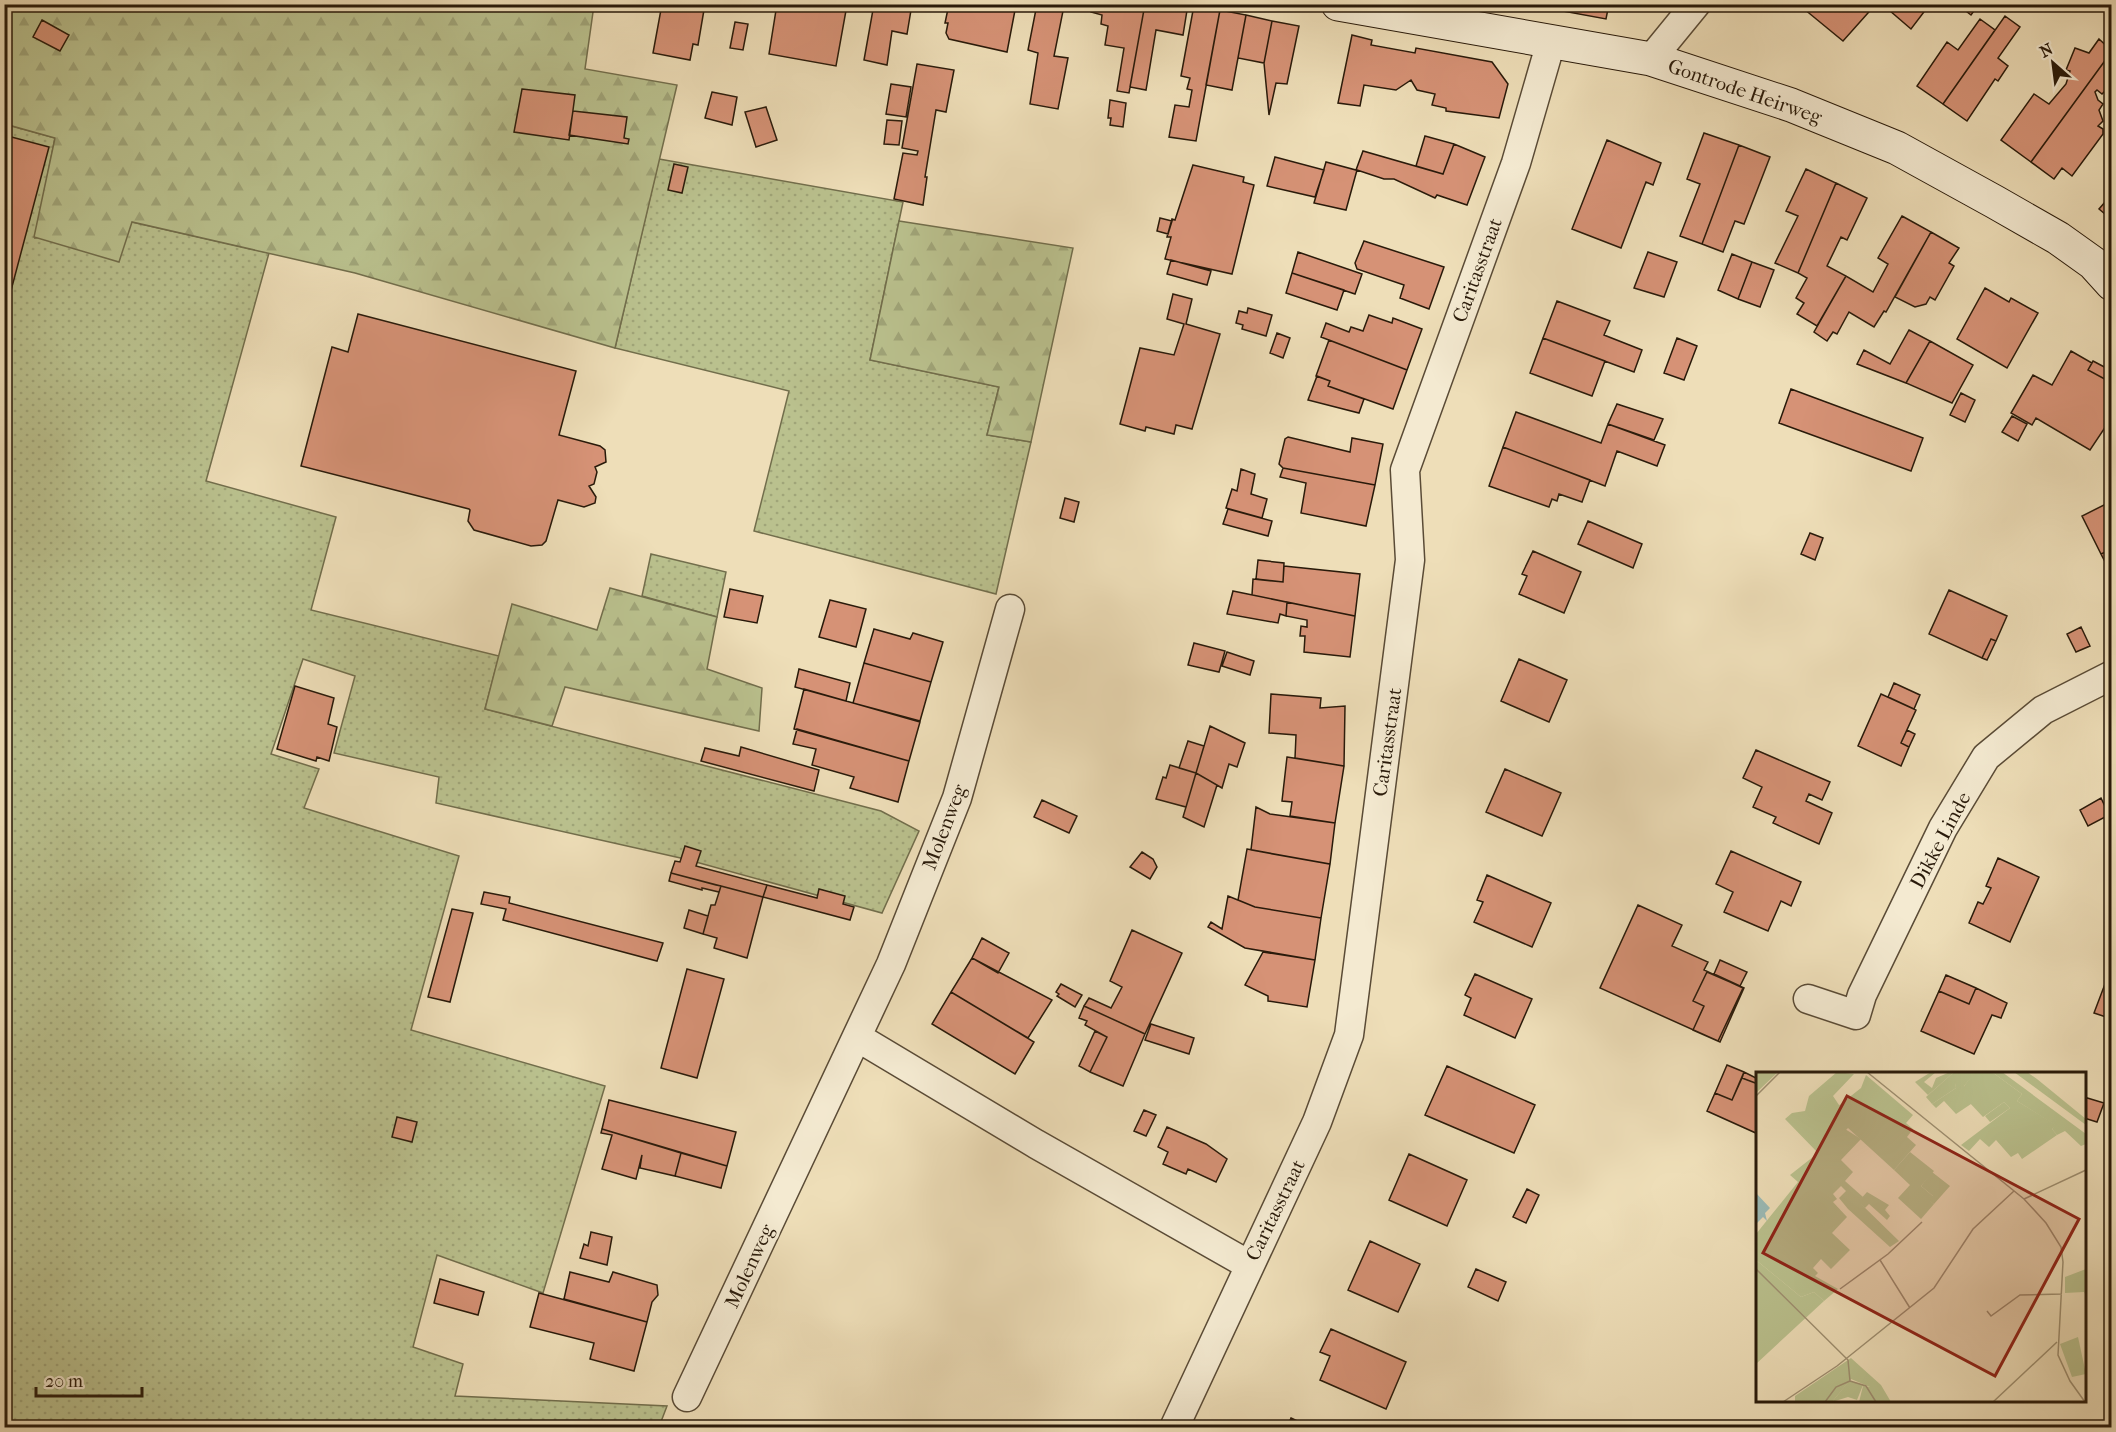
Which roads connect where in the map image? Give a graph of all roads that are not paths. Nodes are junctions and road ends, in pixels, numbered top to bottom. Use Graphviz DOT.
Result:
graph roads {
  1 [pos="1338,4"];
  2 [pos="1696,4"];
  3 [pos="1551,42"];
  4 [pos="1652,59"];
  5 [pos="2112,284"];
  6 [pos="1010,609"];
  7 [pos="2112,675"];
  8 [pos="1808,999"];
  9 [pos="856,1037"];
  10 [pos="1249,1265"];
  11 [pos="687,1397"];
  12 [pos="1174,1428"];
  1 -- 3 [label="street, Gontrode Heirweg"];
  2 -- 4 [label="street"];
  3 -- 4 [label="street, Gontrode Heirweg"];
  3 -- 10 [label="street, Caritasstraat"];
  4 -- 5 [label="street, Gontrode Heirweg"];
  6 -- 9 [label="street, Molenweg"];
  7 -- 8 [label="street, Dikke Linde"];
  9 -- 10 [label="street"];
  9 -- 11 [label="street, Molenweg"];
  10 -- 12 [label="street, Caritasstraat"];
}
